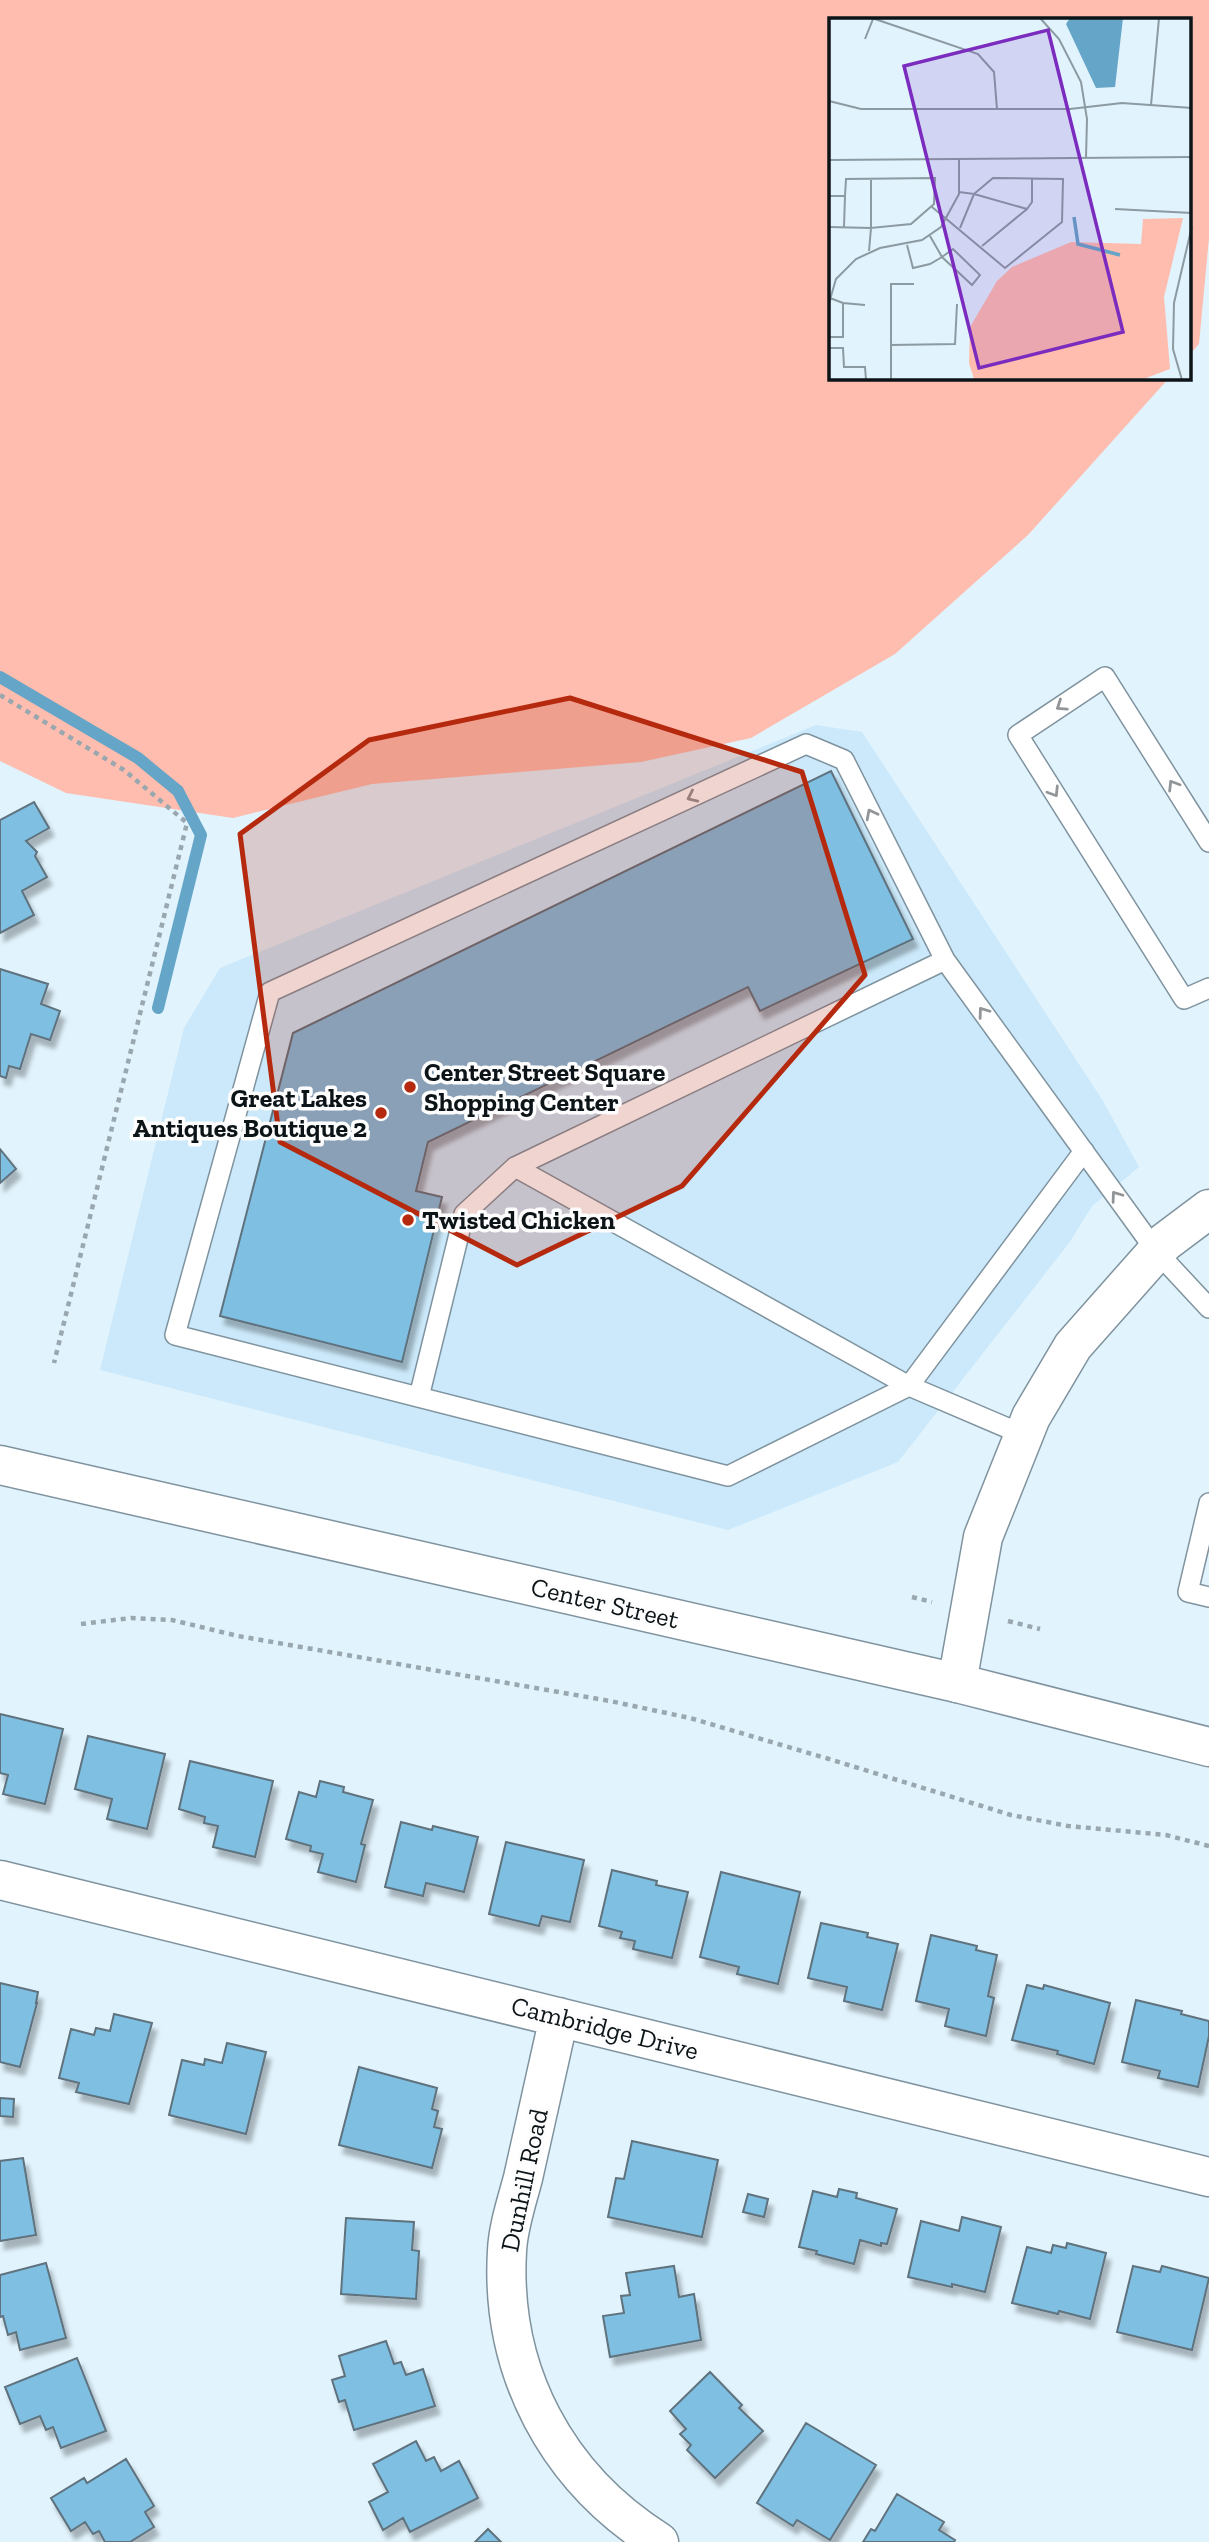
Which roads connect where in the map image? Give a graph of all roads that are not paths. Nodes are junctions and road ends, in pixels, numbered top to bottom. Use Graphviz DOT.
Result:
graph roads {
  1 [pos="1209,842"];
  2 [pos="946,960"];
  3 [pos="1209,988"];
  4 [pos="1084,1151"];
  5 [pos="515,1167"];
  6 [pos="1209,1209"];
  7 [pos="1156,1251"];
  8 [pos="1209,1308"];
  9 [pos="909,1387"];
  10 [pos="419,1397"];
  11 [pos="1024,1435"];
  12 [pos="0,1465"];
  13 [pos="1209,1503"];
  14 [pos="1209,1597"];
  15 [pos="957,1684"];
  16 [pos="1209,1747"];
  17 [pos="0,1880"];
  18 [pos="559,2017"];
  19 [pos="1209,2177"];
  20 [pos="659,2542"];
  1 -- 3 [label="lane, one-way"];
  4 -- 2 [label="lane, one-way"];
  2 -- 5 [label="lane"];
  2 -- 10 [label="lane, one-way"];
  7 -- 4 [label="lane, one-way"];
  4 -- 9 [label="lane"];
  5 -- 9 [label="lane"];
  5 -- 10 [label="lane"];
  6 -- 7 [label="street"];
  7 -- 8 [label="lane"];
  7 -- 11 [label="street"];
  9 -- 10 [label="lane"];
  9 -- 11 [label="lane"];
  11 -- 15 [label="street"];
  12 -- 15 [label="street, Center Street"];
  13 -- 14 [label="lane"];
  15 -- 16 [label="street, Center Street"];
  17 -- 18 [label="street, Cambridge Drive"];
  18 -- 19 [label="street, Cambridge Drive"];
  18 -- 20 [label="street, Dunhill Road"];
}
